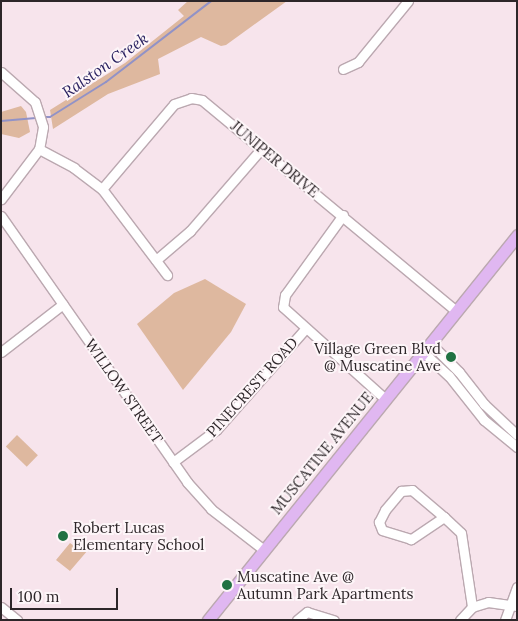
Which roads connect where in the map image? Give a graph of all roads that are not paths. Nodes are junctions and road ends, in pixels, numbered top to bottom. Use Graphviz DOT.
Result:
graph roads {
  1 [pos="408,1"];
  2 [pos="343,69"];
  3 [pos="1,72"];
  4 [pos="262,148"];
  5 [pos="39,149"];
  6 [pos="102,189"];
  7 [pos="1,199"];
  8 [pos="1,216"];
  9 [pos="343,216"];
  10 [pos="517,235"];
  11 [pos="156,260"];
  12 [pos="167,275"];
  13 [pos="63,304"];
  14 [pos="456,311"];
  15 [pos="305,329"];
  16 [pos="426,347"];
  17 [pos="1,352"];
  18 [pos="385,399"];
  19 [pos="517,435"];
  20 [pos="517,447"];
  21 [pos="173,462"];
  22 [pos="444,517"];
  23 [pos="264,550"];
  24 [pos="517,587"];
  25 [pos="514,605"];
  26 [pos="1,607"];
  27 [pos="472,607"];
  28 [pos="17,620"];
  29 [pos="208,620"];
  30 [pos="297,620"];
  31 [pos="334,620"];
  32 [pos="460,620"];
  33 [pos="505,620"];
  1 -- 2 [label="street"];
  3 -- 5 [label="street"];
  4 -- 6 [label="street, JUNIPER DRIVE"];
  4 -- 9 [label="street, JUNIPER DRIVE"];
  4 -- 11 [label="street"];
  5 -- 6 [label="street"];
  5 -- 7 [label="street"];
  6 -- 11 [label="street"];
  8 -- 13 [label="street, WILLOW STREET"];
  9 -- 14 [label="street, JUNIPER DRIVE"];
  9 -- 15 [label="street"];
  10 -- 14 [label="main road, MUSCATINE AVENUE"];
  11 -- 12 [label="street"];
  13 -- 17 [label="street"];
  13 -- 21 [label="street, WILLOW STREET"];
  14 -- 16 [label="main road, MUSCATINE AVENUE"];
  15 -- 18 [label="street"];
  15 -- 21 [label="street, PINECREST ROAD"];
  16 -- 18 [label="main road, MUSCATINE AVENUE"];
  16 -- 19 [label="street"];
  16 -- 20 [label="street"];
  18 -- 23 [label="main road, MUSCATINE AVENUE"];
  21 -- 23 [label="street, WILLOW STREET"];
  22 -- 22 [label="street"];
  22 -- 27 [label="street"];
  23 -- 29 [label="main road, MUSCATINE AVENUE"];
  24 -- 25 [label="street"];
  25 -- 27 [label="street"];
  25 -- 33 [label="street"];
  26 -- 28 [label="street"];
  27 -- 32 [label="street"];
  30 -- 31 [label="street"];
}
